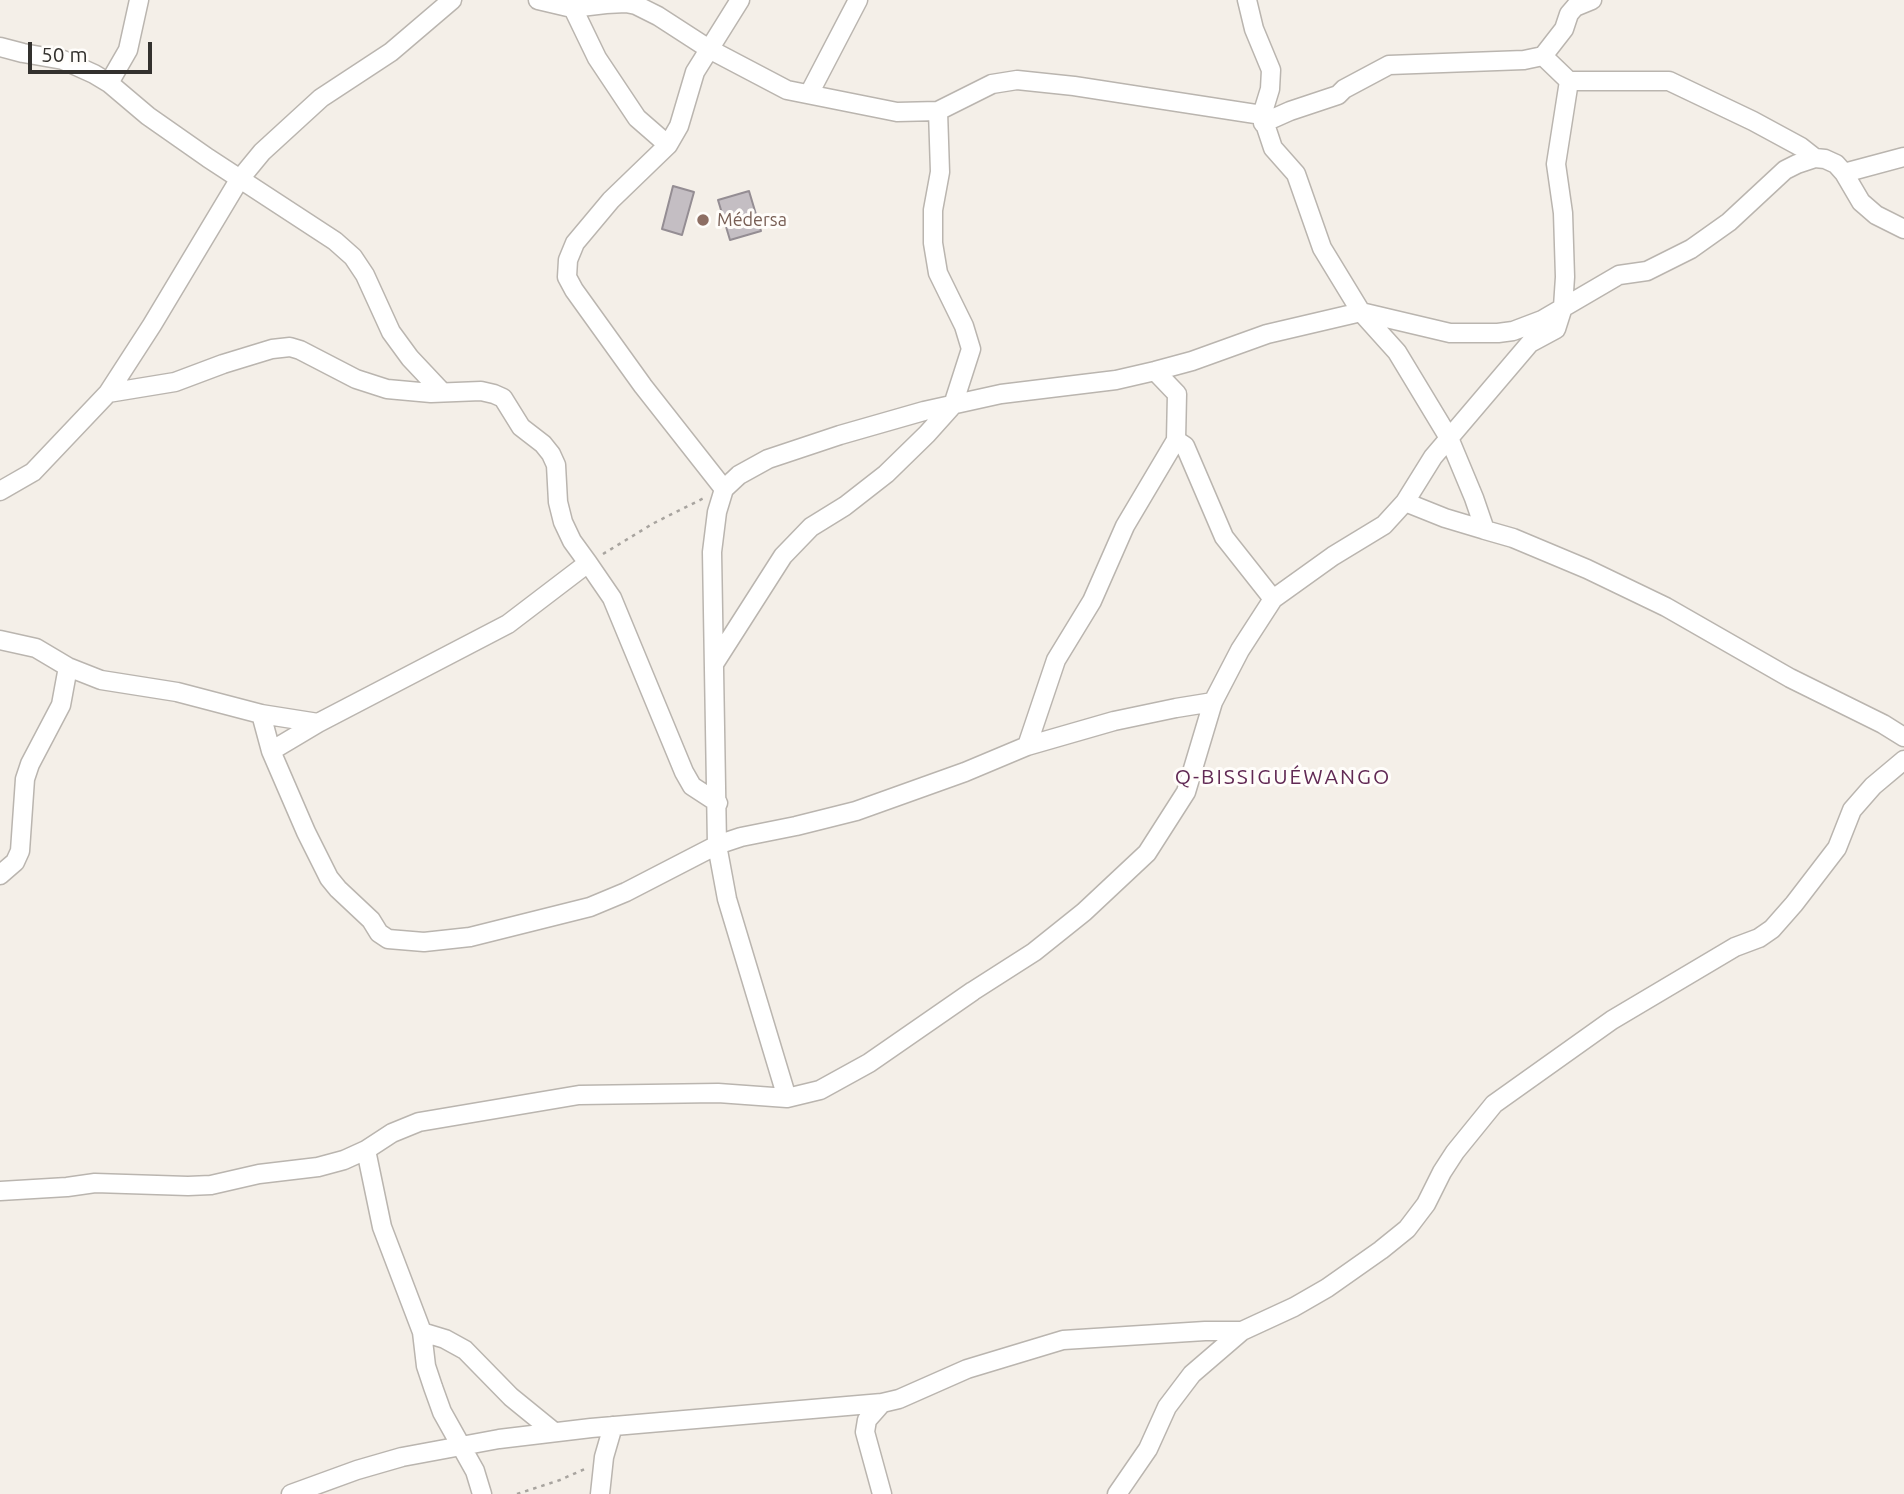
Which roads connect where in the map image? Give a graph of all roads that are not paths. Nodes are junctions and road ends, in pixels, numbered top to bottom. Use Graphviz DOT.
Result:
graph roads {
  1 [pos="139,0"];
  2 [pos="452,0"];
  3 [pos="538,0"];
  4 [pos="740,0"];
  5 [pos="858,0"];
  6 [pos="1247,0"];
  7 [pos="1592,0"];
  8 [pos="570,4"];
  9 [pos="0,47"];
  10 [pos="709,49"];
  11 [pos="1543,57"];
  12 [pos="1569,81"];
  13 [pos="109,83"];
  14 [pos="809,94"];
  15 [pos="938,111"];
  16 [pos="1263,119"];
  17 [pos="668,145"];
  18 [pos="1904,157"];
  19 [pos="1815,158"];
  20 [pos="1844,173"];
  21 [pos="239,180"];
  22 [pos="1904,229"];
  23 [pos="1563,307"];
  24 [pos="1361,312"];
  25 [pos="1155,371"];
  26 [pos="442,392"];
  27 [pos="108,393"];
  28 [pos="953,405"];
  29 [pos="1449,438"];
  30 [pos="1176,440"];
  31 [pos="724,489"];
  32 [pos="0,491"];
  33 [pos="1405,502"];
  34 [pos="1485,530"];
  35 [pos="588,563"];
  36 [pos="1273,599"];
  37 [pos="0,640"];
  38 [pos="714,664"];
  39 [pos="68,667"];
  40 [pos="1213,702"];
  41 [pos="261,713"];
  42 [pos="318,723"];
  43 [pos="1904,737"];
  44 [pos="1027,746"];
  45 [pos="271,751"];
  46 [pos="1904,760"];
  47 [pos="718,803"];
  48 [pos="718,845"];
  49 [pos="0,875"];
  50 [pos="787,1098"];
  51 [pos="366,1150"];
  52 [pos="0,1191"];
  53 [pos="1242,1331"];
  54 [pos="422,1332"];
  55 [pos="882,1403"];
  56 [pos="613,1426"];
  57 [pos="554,1432"];
  58 [pos="463,1447"];
  59 [pos="291,1494"];
  60 [pos="482,1494"];
  61 [pos="600,1494"];
  62 [pos="882,1494"];
  63 [pos="1117,1494"];
  1 -- 13 [label="street"];
  2 -- 21 [label="street"];
  3 -- 8 [label="street"];
  4 -- 10 [label="street"];
  5 -- 14 [label="street"];
  6 -- 16 [label="street"];
  7 -- 11 [label="street"];
  8 -- 10 [label="street"];
  8 -- 17 [label="street"];
  9 -- 13 [label="street"];
  10 -- 14 [label="street"];
  10 -- 17 [label="street"];
  11 -- 12 [label="street"];
  11 -- 16 [label="street"];
  12 -- 19 [label="street"];
  12 -- 23 [label="street"];
  13 -- 21 [label="street"];
  14 -- 15 [label="street"];
  15 -- 16 [label="street"];
  15 -- 28 [label="street"];
  16 -- 24 [label="street"];
  17 -- 31 [label="street"];
  18 -- 20 [label="street"];
  19 -- 20 [label="street"];
  19 -- 23 [label="street"];
  20 -- 22 [label="street"];
  21 -- 26 [label="street"];
  21 -- 27 [label="street"];
  23 -- 24 [label="street"];
  23 -- 29 [label="street"];
  24 -- 25 [label="street"];
  24 -- 29 [label="street"];
  25 -- 28 [label="street"];
  25 -- 30 [label="street"];
  26 -- 27 [label="street"];
  26 -- 35 [label="street"];
  27 -- 32 [label="street"];
  28 -- 31 [label="street"];
  28 -- 38 [label="street"];
  29 -- 33 [label="street"];
  29 -- 34 [label="street"];
  30 -- 36 [label="street"];
  30 -- 44 [label="street"];
  31 -- 38 [label="street"];
  33 -- 34 [label="street"];
  33 -- 36 [label="street"];
  34 -- 43 [label="street"];
  35 -- 42 [label="street"];
  35 -- 47 [label="street"];
  36 -- 40 [label="street"];
  37 -- 39 [label="street"];
  38 -- 47 [label="street"];
  39 -- 41 [label="street"];
  39 -- 49 [label="street"];
  40 -- 44 [label="street"];
  40 -- 50 [label="street"];
  41 -- 42 [label="street"];
  41 -- 45 [label="street"];
  42 -- 45 [label="street"];
  44 -- 48 [label="street"];
  45 -- 48 [label="street"];
  46 -- 53 [label="street"];
  47 -- 48 [label="street"];
  48 -- 50 [label="street"];
  50 -- 51 [label="street"];
  51 -- 52 [label="street"];
  51 -- 54 [label="street"];
  53 -- 55 [label="street"];
  53 -- 63 [label="street"];
  54 -- 57 [label="street"];
  54 -- 58 [label="street"];
  55 -- 56 [label="street"];
  55 -- 62 [label="street"];
  56 -- 57 [label="street"];
  56 -- 61 [label="street"];
  57 -- 58 [label="street"];
  58 -- 59 [label="street"];
  58 -- 60 [label="street"];
}
